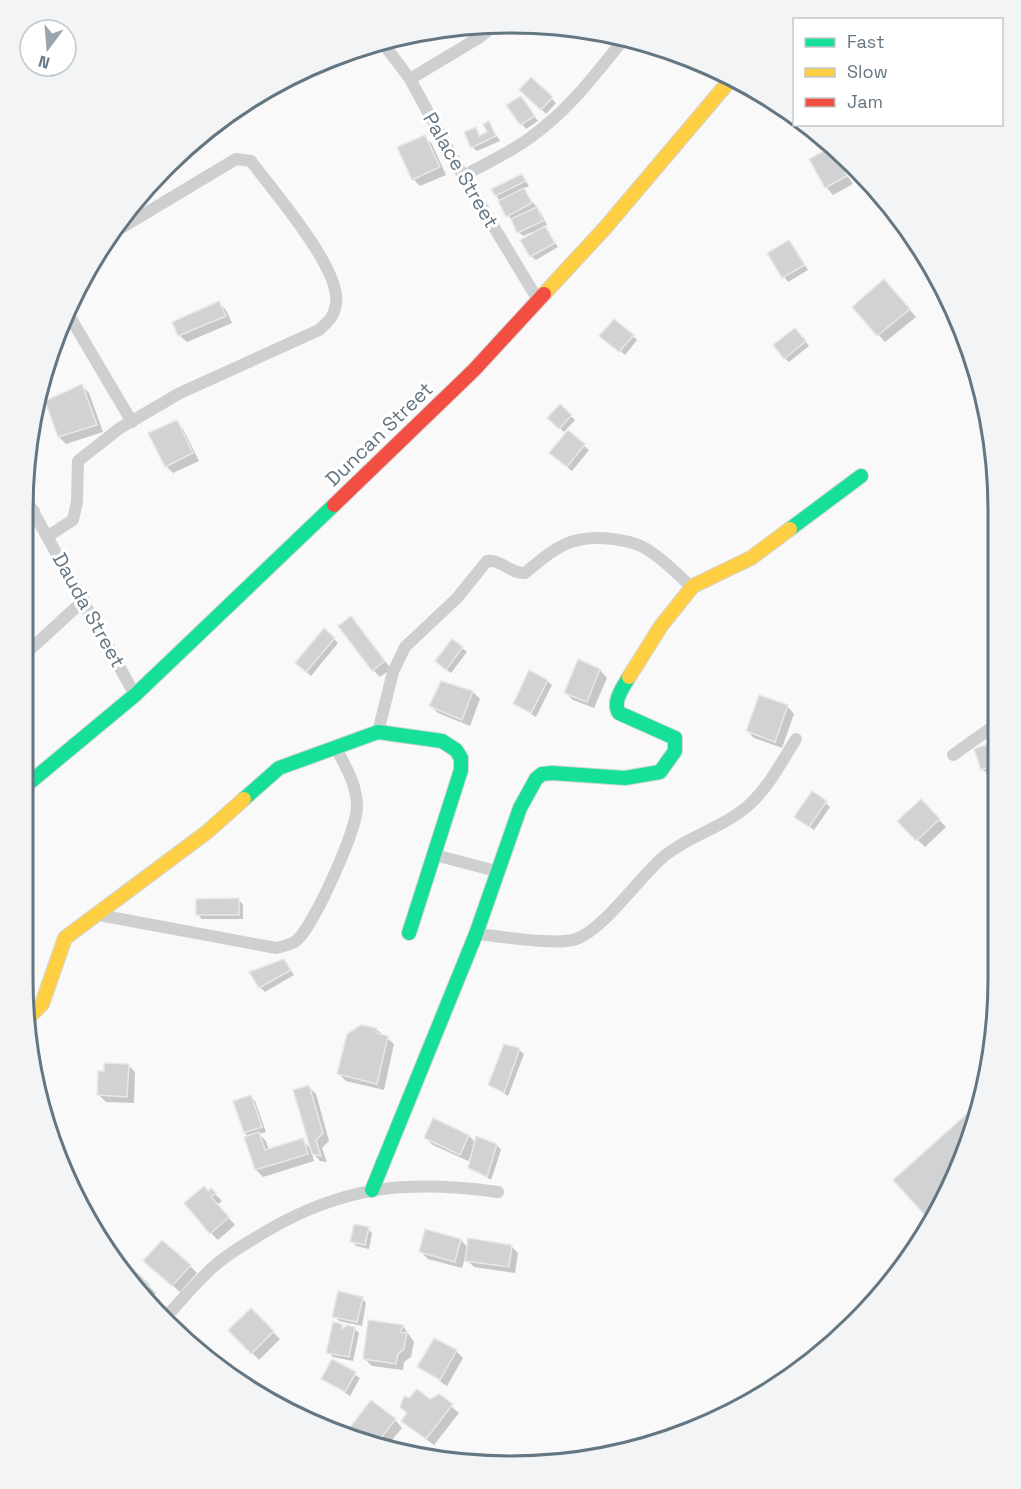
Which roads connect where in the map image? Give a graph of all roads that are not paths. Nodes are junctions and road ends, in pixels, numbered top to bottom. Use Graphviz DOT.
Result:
graph roads {
  1 [pos="484,34"];
  2 [pos="619,45"];
  3 [pos="387,49"];
  4 [pos="410,80"];
  5 [pos="726,84"];
  6 [pos="463,176"];
  7 [pos="130,223"];
  8 [pos="538,300"];
  9 [pos="72,321"];
  10 [pos="132,422"];
  11 [pos="861,476"];
  12 [pos="34,511"];
  13 [pos="48,536"];
  14 [pos="691,587"];
  15 [pos="84,600"];
  16 [pos="33,646"];
  17 [pos="135,695"];
  18 [pos="988,731"];
  19 [pos="378,732"];
  20 [pos="796,739"];
  21 [pos="336,748"];
  22 [pos="953,755"];
  23 [pos="33,779"];
  24 [pos="435,855"];
  25 [pos="496,871"];
  26 [pos="99,915"];
  27 [pos="409,933"];
  28 [pos="476,934"];
  29 [pos="34,1014"];
  30 [pos="372,1190"];
  31 [pos="498,1192"];
  32 [pos="170,1313"];
  1 -- 4 [label="street"];
  2 -- 6 [label="street"];
  3 -- 4 [label="street, Palace Street"];
  4 -- 6 [label="street, Palace Street"];
  5 -- 8 [label="street, Duncan Street"];
  6 -- 8 [label="street, Palace Street"];
  7 -- 10 [label="street"];
  8 -- 17 [label="street, Duncan Street"];
  9 -- 10 [label="street"];
  10 -- 13 [label="street"];
  11 -- 14 [label="street"];
  12 -- 13 [label="street, Dauda Street"];
  13 -- 15 [label="street, Dauda Street"];
  14 -- 19 [label="street"];
  14 -- 25 [label="street"];
  15 -- 16 [label="street"];
  15 -- 17 [label="street, Dauda Street"];
  17 -- 23 [label="street, Duncan Street"];
  18 -- 22 [label="street"];
  19 -- 21 [label="street"];
  19 -- 24 [label="street"];
  20 -- 28 [label="street"];
  21 -- 26 [label="street"];
  21 -- 26 [label="street"];
  24 -- 25 [label="street"];
  24 -- 27 [label="street"];
  25 -- 28 [label="street"];
  26 -- 29 [label="street"];
  28 -- 30 [label="street"];
  30 -- 31 [label="street"];
  30 -- 32 [label="street"];
}
